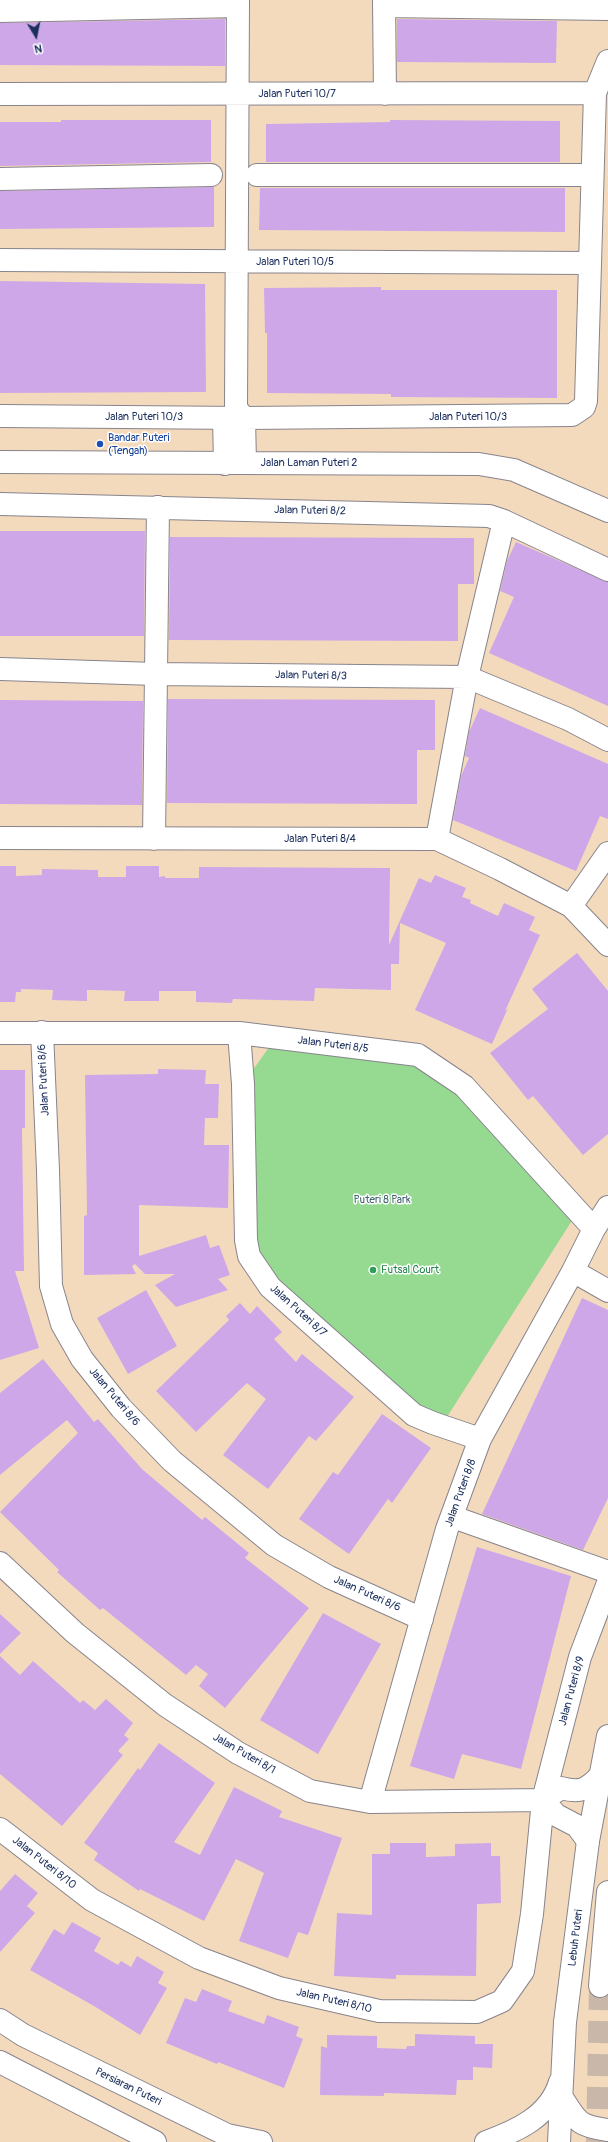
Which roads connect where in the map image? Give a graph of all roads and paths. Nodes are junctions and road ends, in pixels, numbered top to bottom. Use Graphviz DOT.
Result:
graph roads {
  1 [pos="238,3"];
  2 [pos="384,3"];
  3 [pos="608,9"];
  4 [pos="0,11"];
  5 [pos="608,61"];
  6 [pos="594,93"];
  7 [pos="0,94"];
  8 [pos="238,94"];
  9 [pos="385,94"];
  10 [pos="211,175"];
  11 [pos="257,175"];
  12 [pos="592,175"];
  13 [pos="0,179"];
  14 [pos="0,260"];
  15 [pos="237,261"];
  16 [pos="590,263"];
  17 [pos="235,415"];
  18 [pos="0,416"];
  19 [pos="0,462"];
  20 [pos="235,463"];
  21 [pos="0,504"];
  22 [pos="158,507"];
  23 [pos="608,511"];
  24 [pos="504,521"];
  25 [pos="608,570"];
  26 [pos="0,669"];
  27 [pos="156,674"];
  28 [pos="467,678"];
  29 [pos="608,740"];
  30 [pos="0,838"];
  31 [pos="154,839"];
  32 [pos="437,839"];
  33 [pos="608,853"];
  34 [pos="571,906"];
  35 [pos="608,945"];
  36 [pos="42,1032"];
  37 [pos="0,1033"];
  38 [pos="239,1033"];
  39 [pos="608,1207"];
  40 [pos="594,1229"];
  41 [pos="573,1271"];
  42 [pos="608,1291"];
  43 [pos="480,1439"];
  44 [pos="453,1517"];
  45 [pos="0,1562"];
  46 [pos="608,1572"];
  47 [pos="608,1583"];
  48 [pos="422,1619"];
  49 [pos="608,1736"];
  50 [pos="600,1776"];
  51 [pos="544,1800"];
  52 [pos="370,1802"];
  53 [pos="0,1829"];
  54 [pos="588,1842"];
  55 [pos="608,1892"];
  56 [pos="600,1986"];
  57 [pos="0,2020"];
  58 [pos="0,2062"];
  59 [pos="561,2087"];
  60 [pos="608,2130"];
  61 [pos="155,2142"];
  62 [pos="261,2142"];
  63 [pos="486,2142"];
  64 [pos="559,2142"];
  1 -- 4 [label="street"];
  1 -- 8 [label="street"];
  2 -- 3 [label="street"];
  2 -- 9 [label="street"];
  5 -- 6 [label="street, Jalan Puteri 10/3"];
  6 -- 9 [label="street, Jalan Puteri 10/7"];
  6 -- 12 [label="street, Jalan Puteri 10/3"];
  7 -- 8 [label="street, Jalan Puteri 10/7"];
  8 -- 9 [label="street, Jalan Puteri 10/7"];
  8 -- 15 [label="street"];
  10 -- 13 [label="street"];
  11 -- 12 [label="street"];
  12 -- 16 [label="street, Jalan Puteri 10/3"];
  14 -- 15 [label="street, Jalan Puteri 10/5"];
  15 -- 16 [label="street, Jalan Puteri 10/5"];
  15 -- 17 [label="street"];
  16 -- 17 [label="street, Jalan Puteri 10/3"];
  17 -- 18 [label="street, Jalan Puteri 10/3"];
  17 -- 20 [label="street"];
  19 -- 20 [label="street, Jalan Laman Puteri 2"];
  20 -- 23 [label="street, Jalan Laman Puteri 2"];
  21 -- 22 [label="street, Jalan Puteri 8/2"];
  22 -- 24 [label="street, Jalan Puteri 8/2"];
  22 -- 27 [label="street"];
  24 -- 25 [label="street, Jalan Puteri 8/2"];
  24 -- 28 [label="street"];
  26 -- 27 [label="street, Jalan Puteri 8/3"];
  27 -- 28 [label="street, Jalan Puteri 8/3"];
  27 -- 31 [label="street"];
  28 -- 29 [label="street, Jalan Puteri 8/3"];
  28 -- 32 [label="street"];
  30 -- 31 [label="street, Jalan Puteri 8/4"];
  31 -- 32 [label="street, Jalan Puteri 8/4"];
  32 -- 34 [label="street, Jalan Puteri 8/4"];
  33 -- 34 [label="street"];
  34 -- 35 [label="street, Jalan Puteri 8/4"];
  36 -- 37 [label="street, Jalan Puteri 8/5"];
  36 -- 38 [label="street, Jalan Puteri 8/5"];
  36 -- 48 [label="street, Jalan Puteri 8/6"];
  38 -- 40 [label="street, Jalan Puteri 8/5"];
  38 -- 43 [label="street, Jalan Puteri 8/7"];
  39 -- 40 [label="street, Jalan Puteri 8/8"];
  40 -- 41 [label="street, Jalan Puteri 8/8"];
  41 -- 42 [label="street"];
  41 -- 43 [label="street, Jalan Puteri 8/8"];
  43 -- 44 [label="street, Jalan Puteri 8/8"];
  44 -- 46 [label="street"];
  44 -- 48 [label="street, Jalan Puteri 8/8"];
  45 -- 52 [label="street, Jalan Puteri 8/1"];
  47 -- 51 [label="street, Jalan Puteri 8/9"];
  48 -- 52 [label="street, Jalan Puteri 8/8"];
  49 -- 50 [label="street, Lebuh Puteri"];
  50 -- 51 [label="street"];
  50 -- 54 [label="street, Lebuh Puteri"];
  51 -- 52 [label="street, Jalan Puteri 8/1"];
  51 -- 53 [label="street, Jalan Puteri 8/10"];
  51 -- 54 [label="street"];
  54 -- 59 [label="street, Lebuh Puteri"];
  55 -- 56 [label="street"];
  57 -- 62 [label="street, Persiaran Puteri"];
  58 -- 61 [label="street"];
  59 -- 60 [label="street"];
  59 -- 63 [label="street"];
  59 -- 64 [label="street, Lebuh Puteri"];
}
